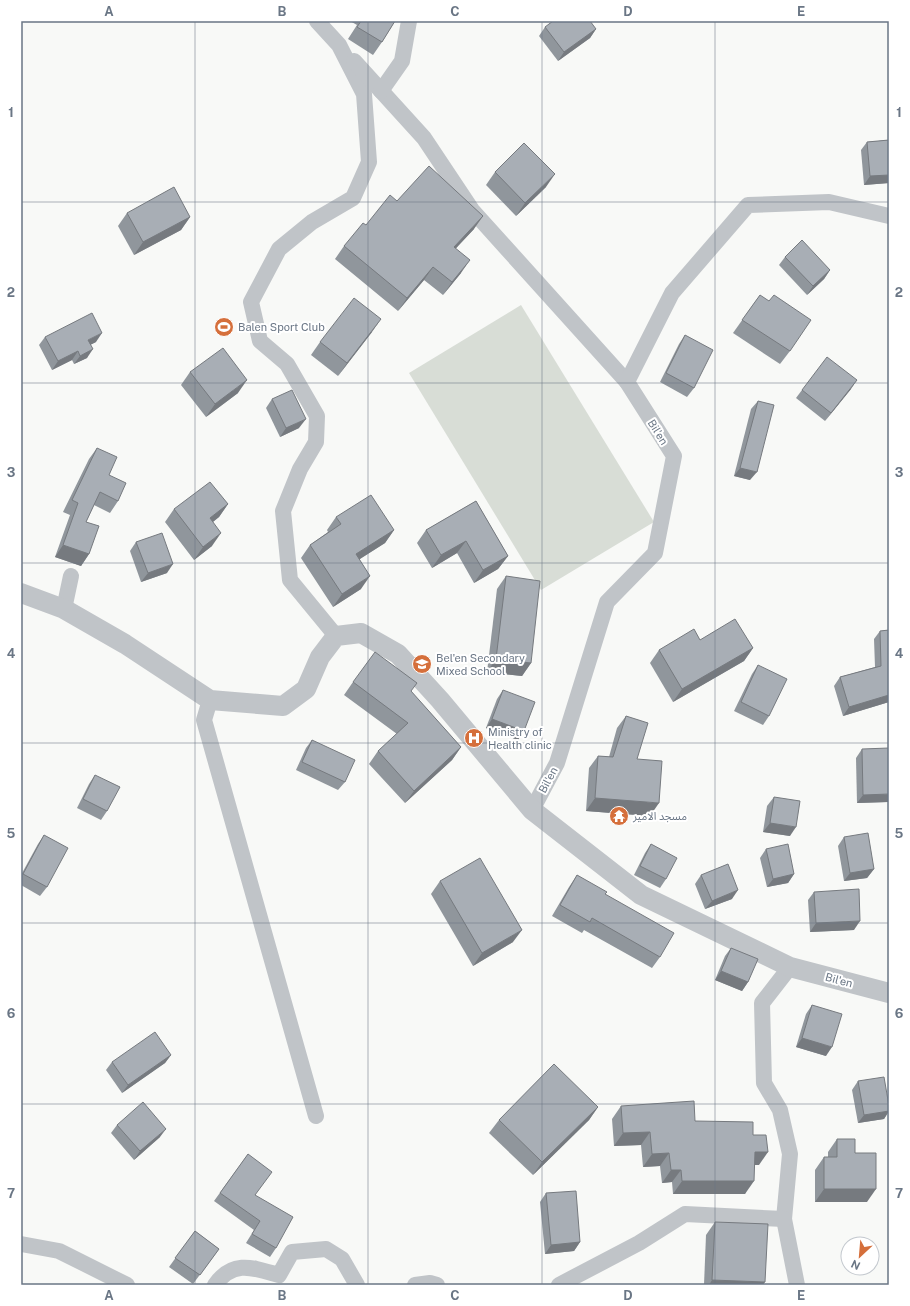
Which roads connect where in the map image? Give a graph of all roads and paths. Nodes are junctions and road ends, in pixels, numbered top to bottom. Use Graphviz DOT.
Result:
graph roads {
  1 [pos="317,21"];
  2 [pos="409,21"];
  3 [pos="339,45"];
  4 [pos="381,91"];
  5 [pos="889,216"];
  6 [pos="627,382"];
  7 [pos="71,576"];
  8 [pos="21,593"];
  9 [pos="64,609"];
  10 [pos="336,636"];
  11 [pos="210,700"];
  12 [pos="532,810"];
  13 [pos="790,967"];
  14 [pos="889,993"];
  15 [pos="316,1116"];
  16 [pos="784,1219"];
  17 [pos="21,1244"];
  18 [pos="127,1285"];
  19 [pos="215,1285"];
  20 [pos="357,1285"];
  21 [pos="415,1285"];
  22 [pos="438,1285"];
  23 [pos="559,1285"];
  24 [pos="797,1285"];
  1 -- 3 [label="street, Bil'en"];
  2 -- 4 [label="street"];
  3 -- 4 [label="street, Bil'en"];
  3 -- 10 [label="street"];
  4 -- 6 [label="street, Bil'en"];
  5 -- 6 [label="street"];
  6 -- 12 [label="street, Bil'en"];
  7 -- 9 [label="street"];
  8 -- 9 [label="street"];
  9 -- 11 [label="street"];
  10 -- 11 [label="street"];
  10 -- 12 [label="street, Bil'en"];
  11 -- 15 [label="street"];
  12 -- 13 [label="street, Bil'en"];
  13 -- 14 [label="street, Bil'en"];
  13 -- 16 [label="street"];
  16 -- 23 [label="street"];
  16 -- 24 [label="street"];
  17 -- 18 [label="street"];
  19 -- 20 [label="street"];
  21 -- 22 [label="street"];
}
